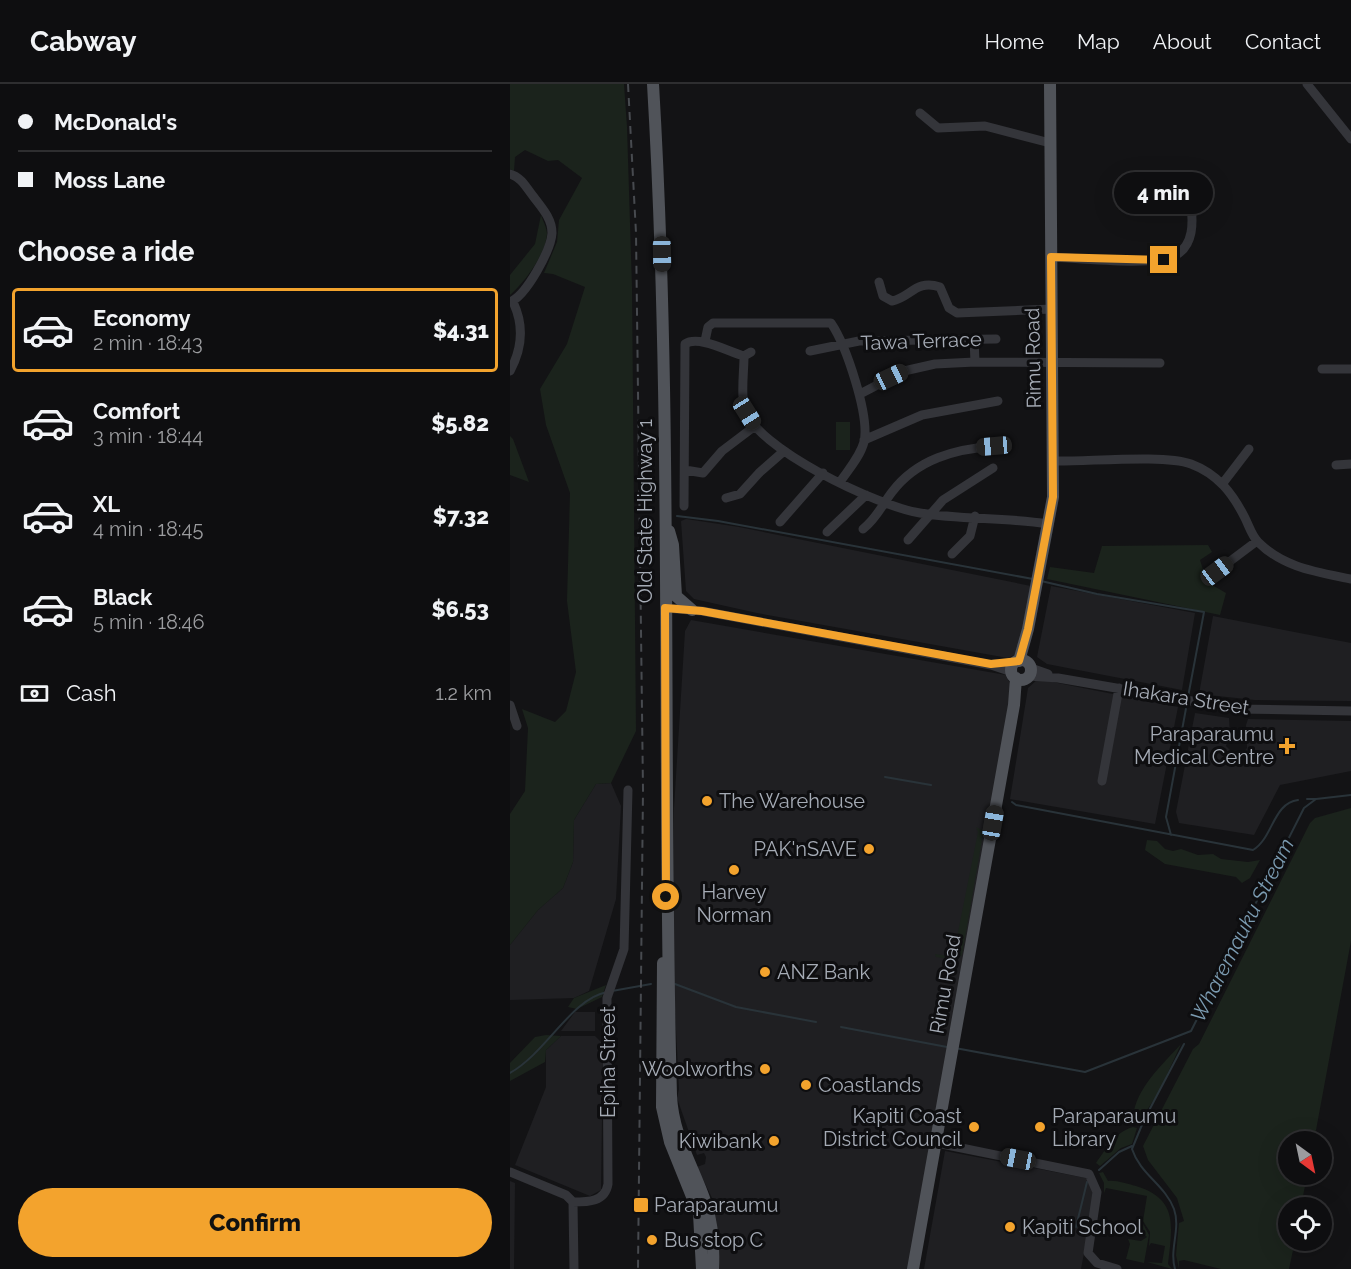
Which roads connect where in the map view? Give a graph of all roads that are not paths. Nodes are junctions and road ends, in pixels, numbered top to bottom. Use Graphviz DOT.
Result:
graph roads {
  1 [pos="653,84"];
  2 [pos="1050,84"];
  3 [pos="1307,84"];
  4 [pos="920,113"];
  5 [pos="1351,140"];
  6 [pos="1050,142"];
  7 [pos="510,174"];
  8 [pos="1180,195"];
  9 [pos="1051,257"];
  10 [pos="879,282"];
  11 [pos="511,302"];
  12 [pos="1052,309"];
  13 [pos="974,339"];
  14 [pos="996,339"];
  15 [pos="705,341"];
  16 [pos="840,345"];
  17 [pos="810,351"];
  18 [pos="975,362"];
  19 [pos="1054,363"];
  20 [pos="1160,363"];
  21 [pos="1322,369"];
  22 [pos="1351,369"];
  23 [pos="510,370"];
  24 [pos="860,394"];
  25 [pos="998,401"];
  26 [pos="755,426"];
  27 [pos="864,440"];
  28 [pos="994,446"];
  29 [pos="1249,449"];
  30 [pos="784,451"];
  31 [pos="1053,461"];
  32 [pos="1351,464"];
  33 [pos="1336,465"];
  34 [pos="993,468"];
  35 [pos="685,470"];
  36 [pos="823,473"];
  37 [pos="840,482"];
  38 [pos="1223,483"];
  39 [pos="866,495"];
  40 [pos="726,498"];
  41 [pos="885,503"];
  42 [pos="684,506"];
  43 [pos="931,514"];
  44 [pos="665,516"];
  45 [pos="975,516"];
  46 [pos="780,522"];
  47 [pos="1048,524"];
  48 [pos="863,529"];
  49 [pos="827,532"];
  50 [pos="908,540"];
  51 [pos="1257,541"];
  52 [pos="952,554"];
  53 [pos="1217,571"];
  54 [pos="1351,579"];
  55 [pos="665,608"];
  56 [pos="692,610"];
  57 [pos="1022,670"];
  58 [pos="1119,688"];
  59 [pos="510,705"];
  60 [pos="1351,711"];
  61 [pos="517,726"];
  62 [pos="1102,781"];
  63 [pos="628,790"];
  64 [pos="665,984"];
  65 [pos="937,1143"];
  66 [pos="510,1172"];
  67 [pos="573,1202"];
  68 [pos="574,1269"];
  69 [pos="702,1269"];
  70 [pos="713,1269"];
  71 [pos="913,1269"];
  72 [pos="1117,1269"];
  1 -- 44 [label="main road, Old State Highway 1"];
  2 -- 6 [label="main road, Rimu Road"];
  3 -- 5 [label="street"];
  4 -- 6 [label="street"];
  6 -- 9 [label="main road, Rimu Road"];
  7 -- 11 [label="street"];
  8 -- 9 [label="street"];
  9 -- 12 [label="main road, Rimu Road"];
  10 -- 12 [label="street"];
  11 -- 23 [label="street"];
  12 -- 19 [label="main road, Rimu Road"];
  13 -- 14 [label="street, Tawa Terrace"];
  13 -- 16 [label="street, Tawa Terrace"];
  13 -- 18 [label="street"];
  15 -- 16 [label="street"];
  15 -- 26 [label="street"];
  15 -- 35 [label="street"];
  16 -- 17 [label="street, Tawa Terrace"];
  16 -- 24 [label="street"];
  18 -- 19 [label="street"];
  18 -- 24 [label="street"];
  19 -- 20 [label="street"];
  19 -- 31 [label="main road, Rimu Road"];
  21 -- 22 [label="street"];
  24 -- 27 [label="street"];
  25 -- 27 [label="street"];
  26 -- 30 [label="street"];
  26 -- 35 [label="street"];
  27 -- 37 [label="street"];
  28 -- 41 [label="street"];
  29 -- 38 [label="street"];
  30 -- 36 [label="street"];
  30 -- 40 [label="street"];
  31 -- 38 [label="street"];
  31 -- 47 [label="main road, Rimu Road"];
  32 -- 33 [label="street"];
  34 -- 43 [label="street"];
  35 -- 42 [label="street"];
  36 -- 37 [label="street"];
  36 -- 46 [label="street"];
  37 -- 39 [label="street"];
  38 -- 51 [label="street"];
  39 -- 41 [label="street"];
  39 -- 49 [label="street"];
  41 -- 43 [label="street"];
  41 -- 48 [label="street"];
  43 -- 45 [label="street"];
  43 -- 50 [label="street"];
  44 -- 55 [label="main road, Old State Highway 1"];
  44 -- 56 [label="main road"];
  45 -- 47 [label="street"];
  45 -- 52 [label="street"];
  47 -- 57 [label="main road, Rimu Road"];
  51 -- 53 [label="street"];
  51 -- 54 [label="street"];
  55 -- 56 [label="street, Ihakara Street"];
  55 -- 64 [label="main road, Old State Highway 1"];
  56 -- 57 [label="street, Ihakara Street"];
  57 -- 58 [label="street, Ihakara Street"];
  57 -- 65 [label="main road, Rimu Road"];
  58 -- 60 [label="street, Ihakara Street"];
  58 -- 62 [label="street"];
  59 -- 61 [label="street"];
  63 -- 67 [label="street, Epiha Street"];
  64 -- 69 [label="main road, Old State Highway 1"];
  64 -- 70 [label="main road, Old State Highway 1"];
  65 -- 71 [label="main road, Rimu Road"];
  65 -- 72 [label="street"];
  66 -- 67 [label="street"];
  67 -- 68 [label="street"];
}
